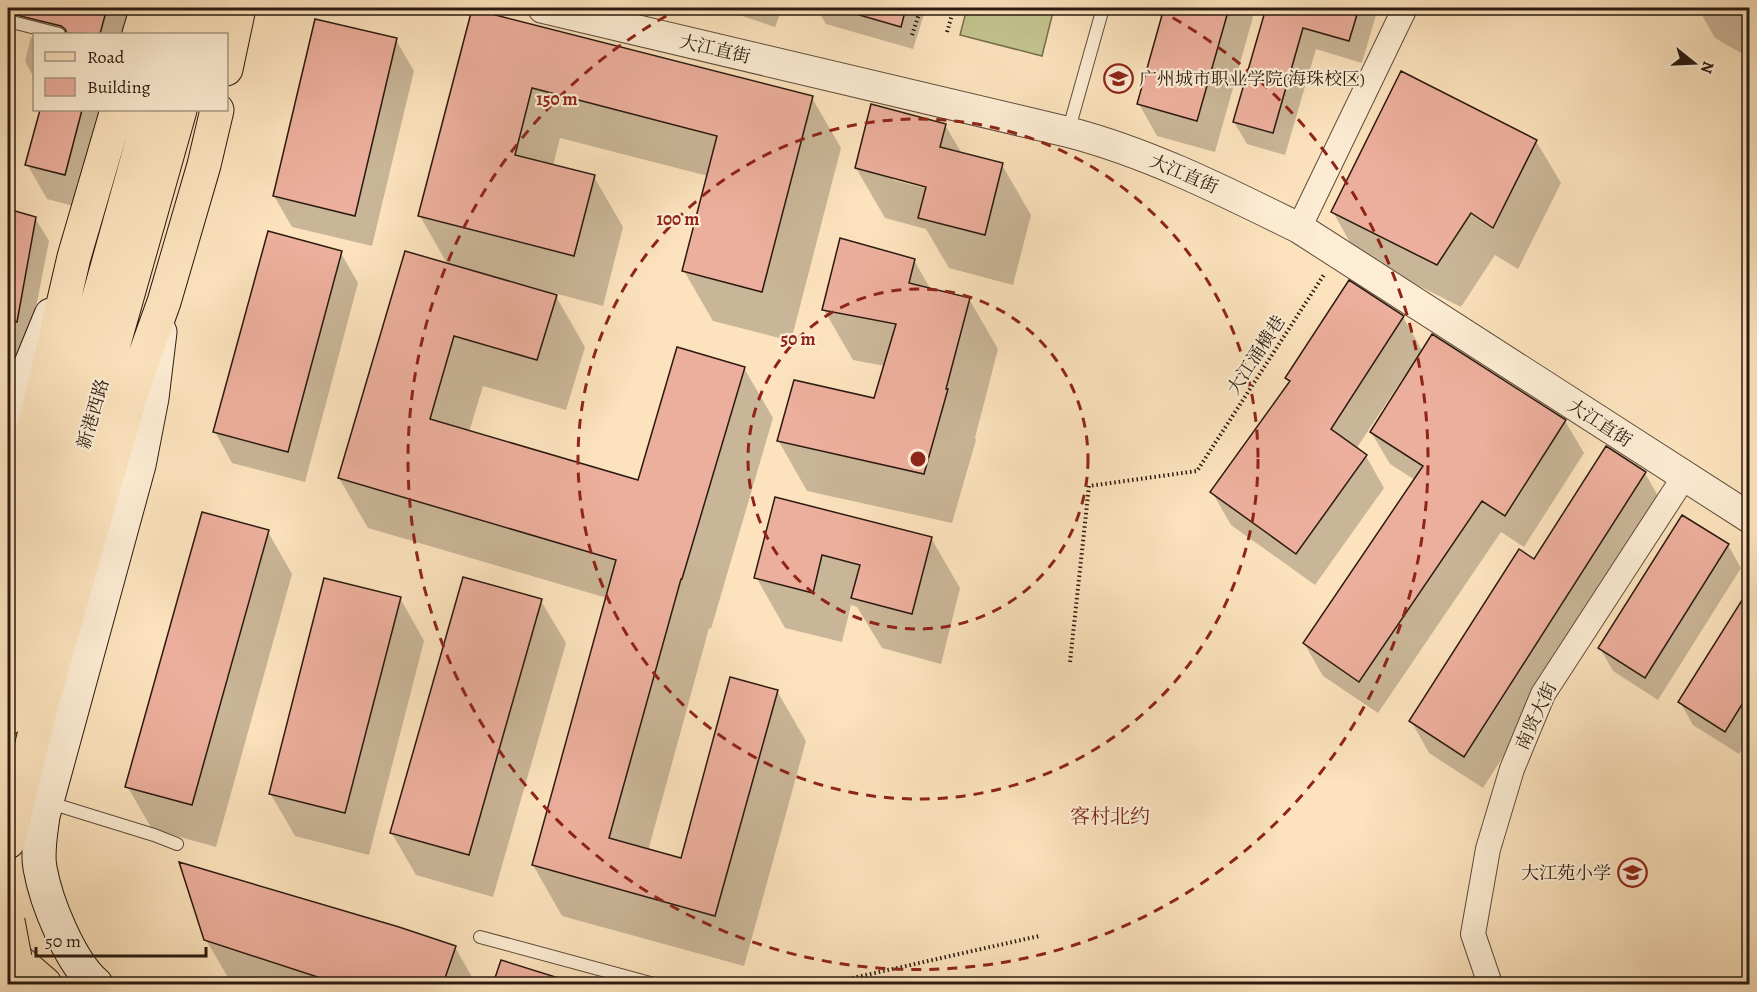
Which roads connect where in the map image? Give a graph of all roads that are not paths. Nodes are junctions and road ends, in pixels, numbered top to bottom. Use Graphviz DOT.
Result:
graph roads {
  1 [pos="147,8"];
  2 [pos="180,8"];
  3 [pos="210,8"];
  4 [pos="238,8"];
  5 [pos="543,8"];
  6 [pos="1103,8"];
  7 [pos="1406,8"];
  8 [pos="8,21"];
  9 [pos="55,33"];
  10 [pos="139,33"];
  11 [pos="172,33"];
  12 [pos="202,33"];
  13 [pos="228,59"];
  14 [pos="117,111"];
  15 [pos="151,111"];
  16 [pos="180,111"];
  17 [pos="217,111"];
  18 [pos="1068,132"];
  19 [pos="1299,228"];
  20 [pos="74,257"];
  21 [pos="164,302"];
  22 [pos="92,367"];
  23 [pos="8,430"];
  24 [pos="1684,477"];
  25 [pos="1749,518"];
  26 [pos="8,519"];
  27 [pos="8,622"];
  28 [pos="8,718"];
  29 [pos="46,802"];
  30 [pos="8,842"];
  31 [pos="177,844"];
  32 [pos="8,856"];
  33 [pos="40,867"];
  34 [pos="8,921"];
  35 [pos="480,937"];
  36 [pos="17,964"];
  37 [pos="45,984"];
  38 [pos="96,984"];
  39 [pos="654,984"];
  40 [pos="1490,984"];
  1 -- 10 [label="main road"];
  2 -- 11 [label="main road"];
  3 -- 12 [label="main road"];
  4 -- 13 [label="main road"];
  5 -- 18 [label="street, 大江直街"];
  6 -- 18 [label="lane"];
  7 -- 19 [label="street"];
  8 -- 9 [label="lane"];
  14 -- 20 [label="main road"];
  15 -- 22 [label="main road, 新港西路"];
  16 -- 22 [label="main road, 新港西路"];
  17 -- 21 [label="main road"];
  18 -- 19 [label="street, 大江直街"];
  19 -- 24 [label="street, 大江直街"];
  20 -- 23 [label="main road"];
  20 -- 26 [label="main road"];
  21 -- 29 [label="main road"];
  21 -- 30 [label="main road"];
  22 -- 27 [label="main road, 新港西路"];
  22 -- 28 [label="main road, 新港西路"];
  24 -- 25 [label="street, 大江直街"];
  24 -- 40 [label="street, 南贤大街"];
  29 -- 31 [label="lane"];
  29 -- 33 [label="main road"];
  32 -- 33 [label="main road"];
  33 -- 38 [label="main road"];
  34 -- 36 [label="main road, bridge"];
  35 -- 39 [label="lane"];
  36 -- 37 [label="main road"];
}
